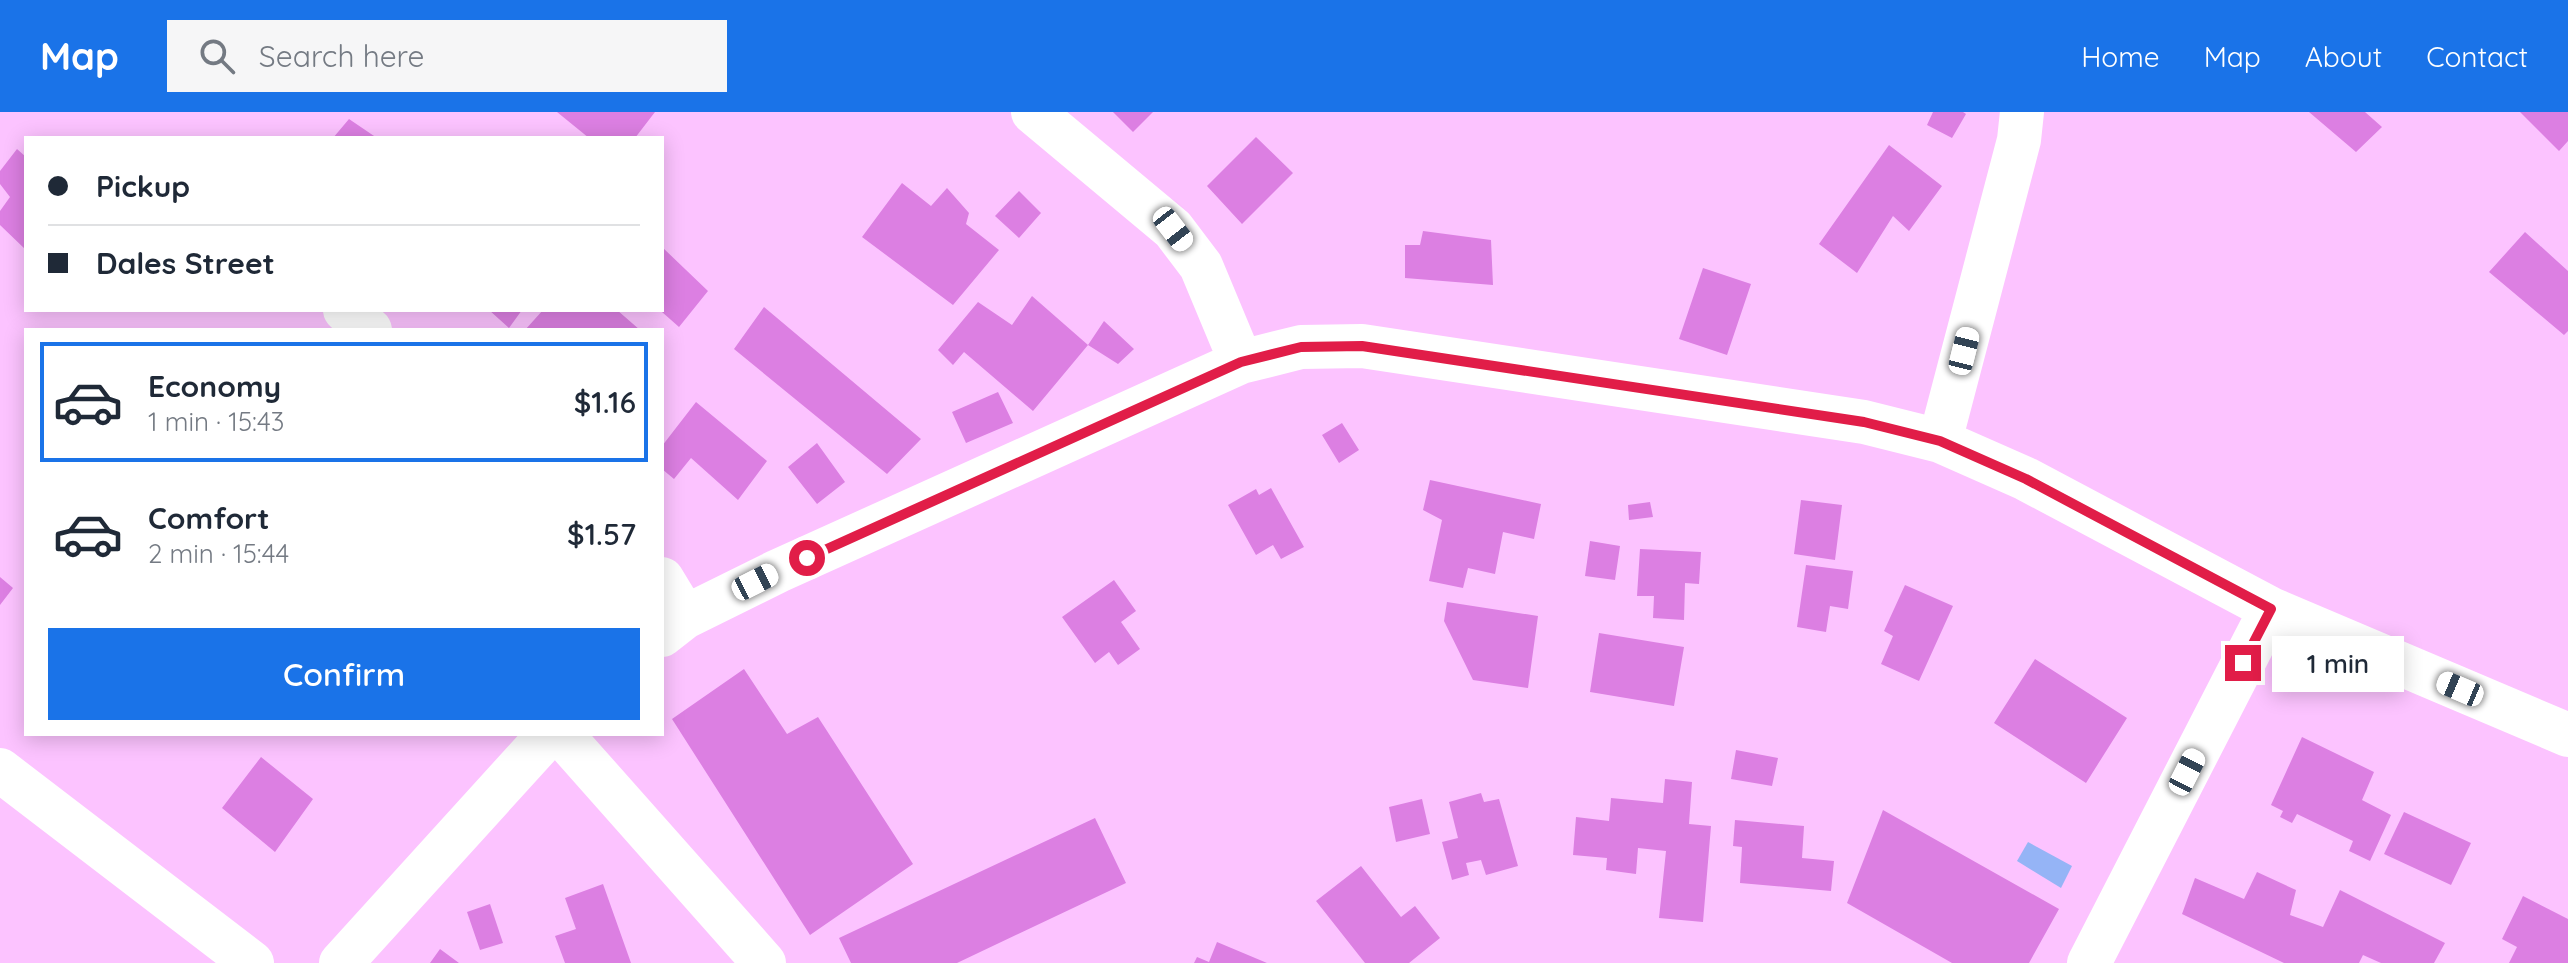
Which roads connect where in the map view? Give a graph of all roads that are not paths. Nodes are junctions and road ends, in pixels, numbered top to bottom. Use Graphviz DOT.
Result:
graph roads {
  1 [pos="1033,112"];
  2 [pos="2022,112"];
  3 [pos="348,312"];
  4 [pos="368,328"];
  5 [pos="1241,362"];
  6 [pos="1940,441"];
  7 [pos="664,588"];
  8 [pos="2271,609"];
  9 [pos="673,626"];
  10 [pos="2568,735"];
  11 [pos="547,736"];
  12 [pos="563,736"];
  13 [pos="0,770"];
  14 [pos="252,963"];
  15 [pos="341,963"];
  16 [pos="764,963"];
  17 [pos="2089,963"];
  1 -- 5 [label="street"];
  2 -- 6 [label="street"];
  3 -- 4 [label="street"];
  5 -- 6 [label="street"];
  5 -- 9 [label="street"];
  6 -- 8 [label="street"];
  7 -- 9 [label="street"];
  8 -- 10 [label="street"];
  8 -- 17 [label="street"];
  11 -- 15 [label="street"];
  12 -- 16 [label="street"];
  13 -- 14 [label="street"];
}
